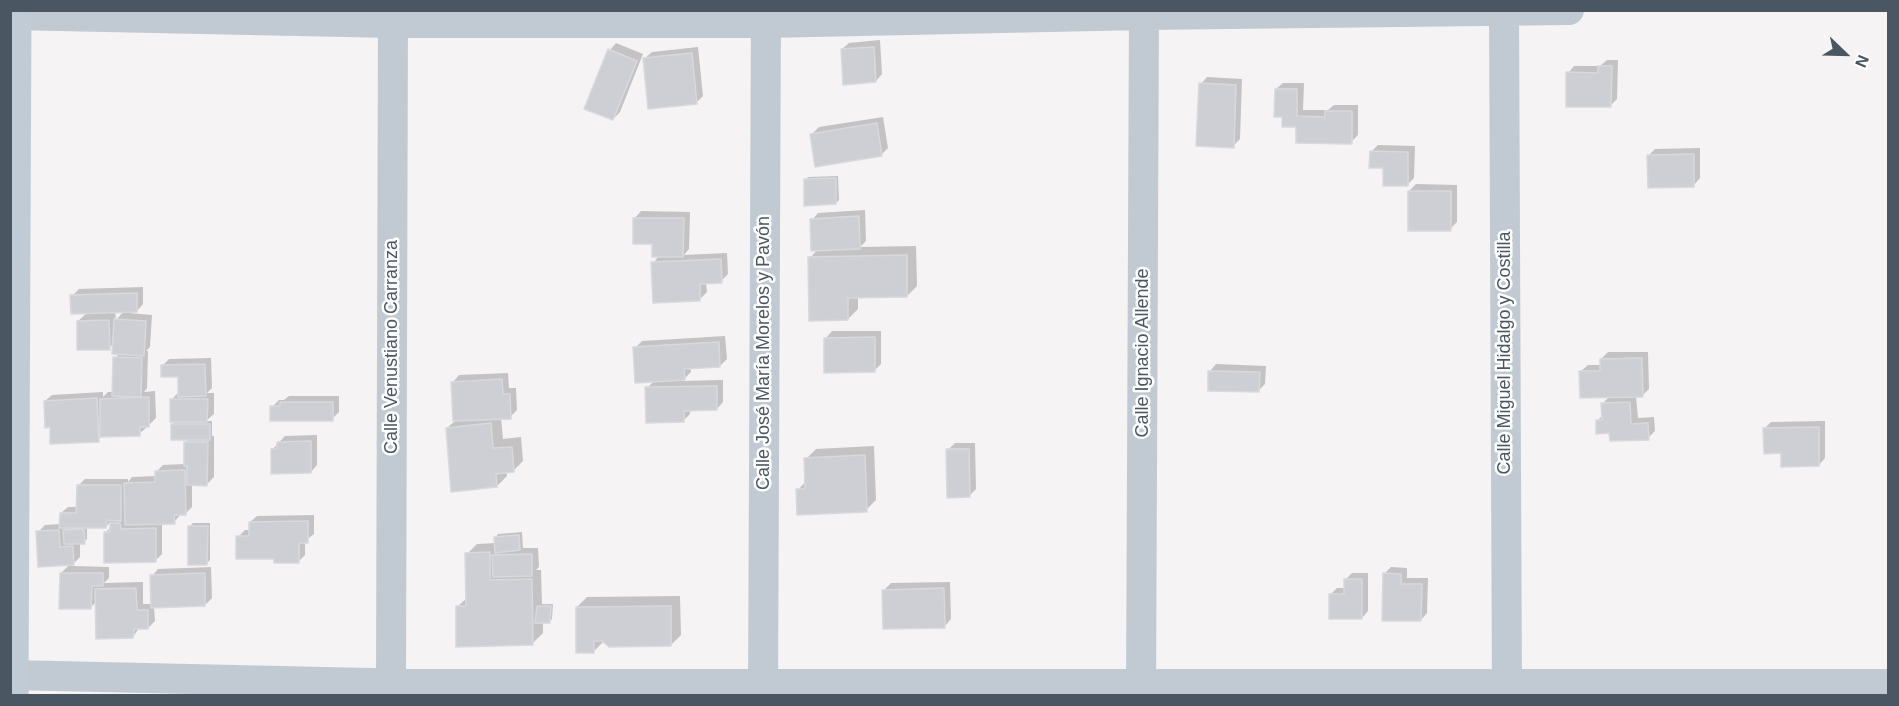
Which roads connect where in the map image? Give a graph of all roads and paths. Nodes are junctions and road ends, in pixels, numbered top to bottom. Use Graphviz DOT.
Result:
graph roads {
  1 [pos="1569,10"];
  2 [pos="1504,11"];
  3 [pos="1144,13"];
  4 [pos="13,14"];
  5 [pos="393,17"];
  6 [pos="766,17"];
  7 [pos="12,682"];
  8 [pos="1888,684"];
  9 [pos="408,690"];
  10 [pos="763,690"];
  11 [pos="1141,690"];
  12 [pos="1507,690"];
  1 -- 2 [label="street"];
  2 -- 3 [label="street"];
  2 -- 12 [label="street, Calle Miguel Hidalgo y Costilla"];
  3 -- 6 [label="street"];
  3 -- 11 [label="street, Calle Ignacio Allende"];
  4 -- 5 [label="street"];
  4 -- 7 [label="street"];
  5 -- 6 [label="street"];
  5 -- 9 [label="street, Calle Venustiano Carranza"];
  6 -- 10 [label="street, Calle José María Morelos y Pavón"];
  7 -- 9 [label="street"];
  8 -- 12 [label="street"];
  9 -- 10 [label="street"];
  10 -- 11 [label="street"];
  11 -- 12 [label="street"];
}
